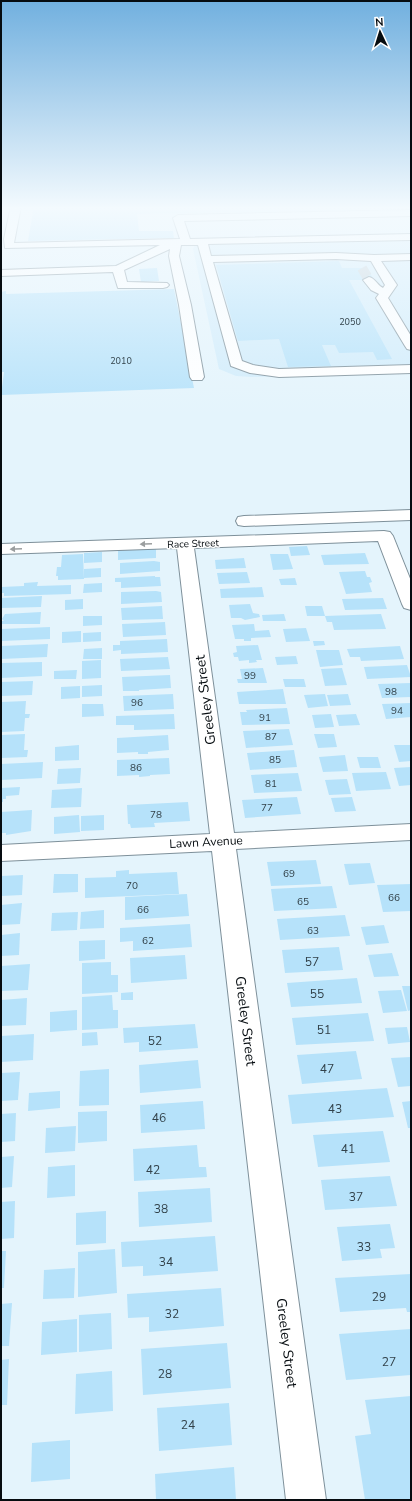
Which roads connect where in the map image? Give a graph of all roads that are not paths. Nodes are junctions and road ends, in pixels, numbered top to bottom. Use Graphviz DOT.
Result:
graph roads {
  1 [pos="120,276"];
  2 [pos="179,276"];
  3 [pos="211,276"];
  4 [pos="385,276"];
  5 [pos="369,280"];
  6 [pos="163,285"];
  7 [pos="385,293"];
  8 [pos="411,346"];
  9 [pos="411,369"];
  10 [pos="197,377"];
  11 [pos="411,515"];
  12 [pos="244,521"];
  13 [pos="185,543"];
  14 [pos="1,549"];
  15 [pos="411,604"];
  16 [pos="411,832"];
  17 [pos="223,842"];
  18 [pos="1,853"];
  19 [pos="306,1500"];
  1 -- 6 [label="street"];
  2 -- 10 [label="street"];
  3 -- 9 [label="street"];
  4 -- 7 [label="street"];
  5 -- 7 [label="street"];
  7 -- 8 [label="street"];
  11 -- 12 [label="street"];
  13 -- 14 [label="street, Race Street, one-way"];
  13 -- 15 [label="street, Race Street"];
  13 -- 17 [label="street, Greeley Street"];
  16 -- 17 [label="street, Lawn Avenue"];
  17 -- 18 [label="street, Lawn Avenue"];
  17 -- 19 [label="street, Greeley Street"];
}
